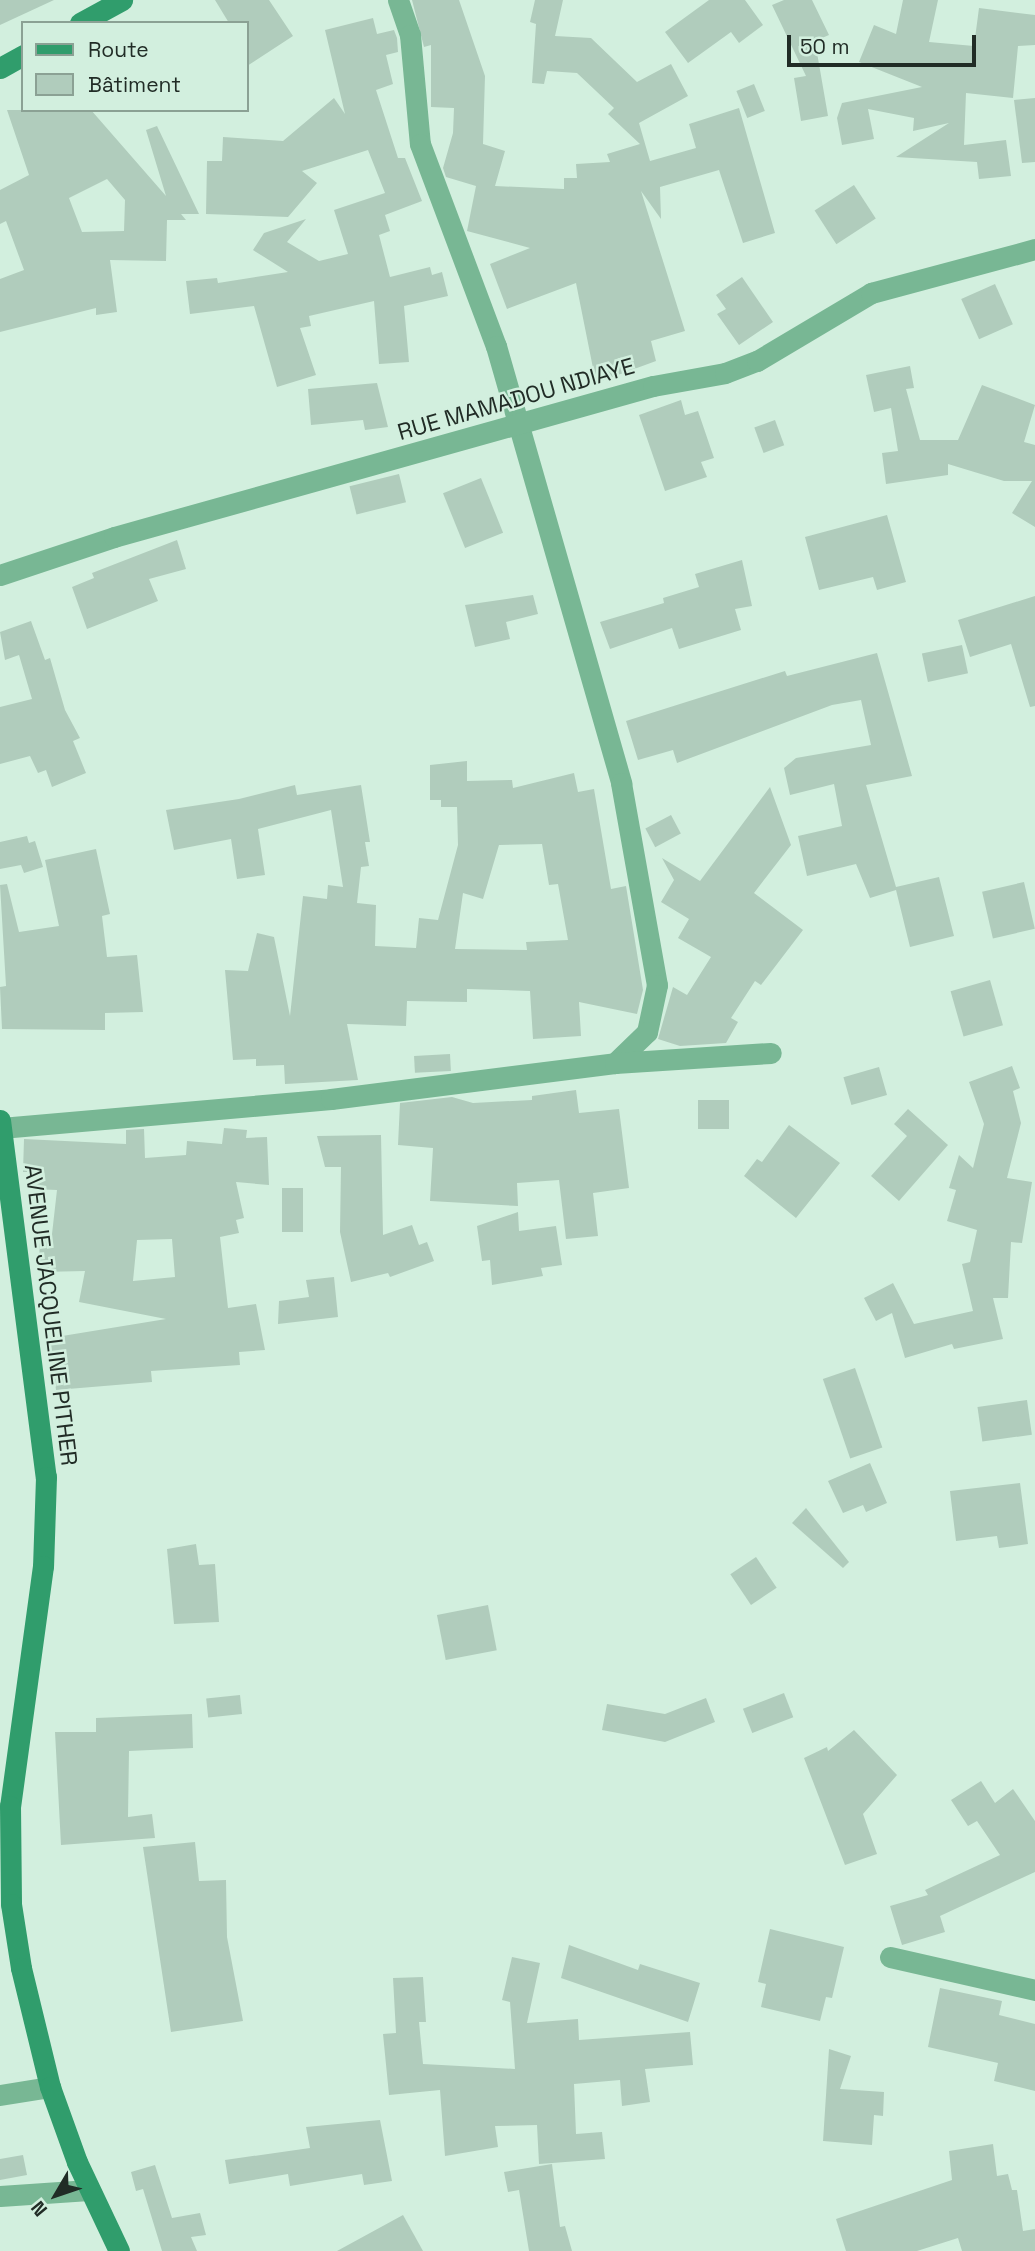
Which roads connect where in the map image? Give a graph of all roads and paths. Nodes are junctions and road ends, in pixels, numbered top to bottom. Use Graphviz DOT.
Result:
graph roads {
  1 [pos="122,0"];
  2 [pos="398,0"];
  3 [pos="84,21"];
  4 [pos="21,55"];
  5 [pos="0,68"];
  6 [pos="1035,249"];
  7 [pos="518,427"];
  8 [pos="0,575"];
  9 [pos="771,1053"];
  10 [pos="615,1063"];
  11 [pos="1,1124"];
  12 [pos="8,1760"];
  13 [pos="890,1957"];
  14 [pos="1035,1990"];
  15 [pos="50,2087"];
  16 [pos="0,2095"];
  17 [pos="89,2190"];
  18 [pos="0,2196"];
  19 [pos="119,2251"];
  1 -- 3 [label="street"];
  2 -- 7 [label="street"];
  4 -- 5 [label="street"];
  6 -- 7 [label="street, RUE MAMADOU NDIAYE"];
  7 -- 8 [label="street, RUE MAMADOU NDIAYE"];
  7 -- 10 [label="street"];
  9 -- 10 [label="street"];
  10 -- 11 [label="street"];
  11 -- 12 [label="street, AVENUE JACQUELINE PITHER"];
  12 -- 15 [label="street, AVENUE JACQUELINE PITHER"];
  13 -- 14 [label="street"];
  15 -- 16 [label="street"];
  15 -- 17 [label="street, AVENUE JACQUELINE PITHER"];
  17 -- 18 [label="street"];
  17 -- 19 [label="street, AVENUE JACQUELINE PITHER"];
}
